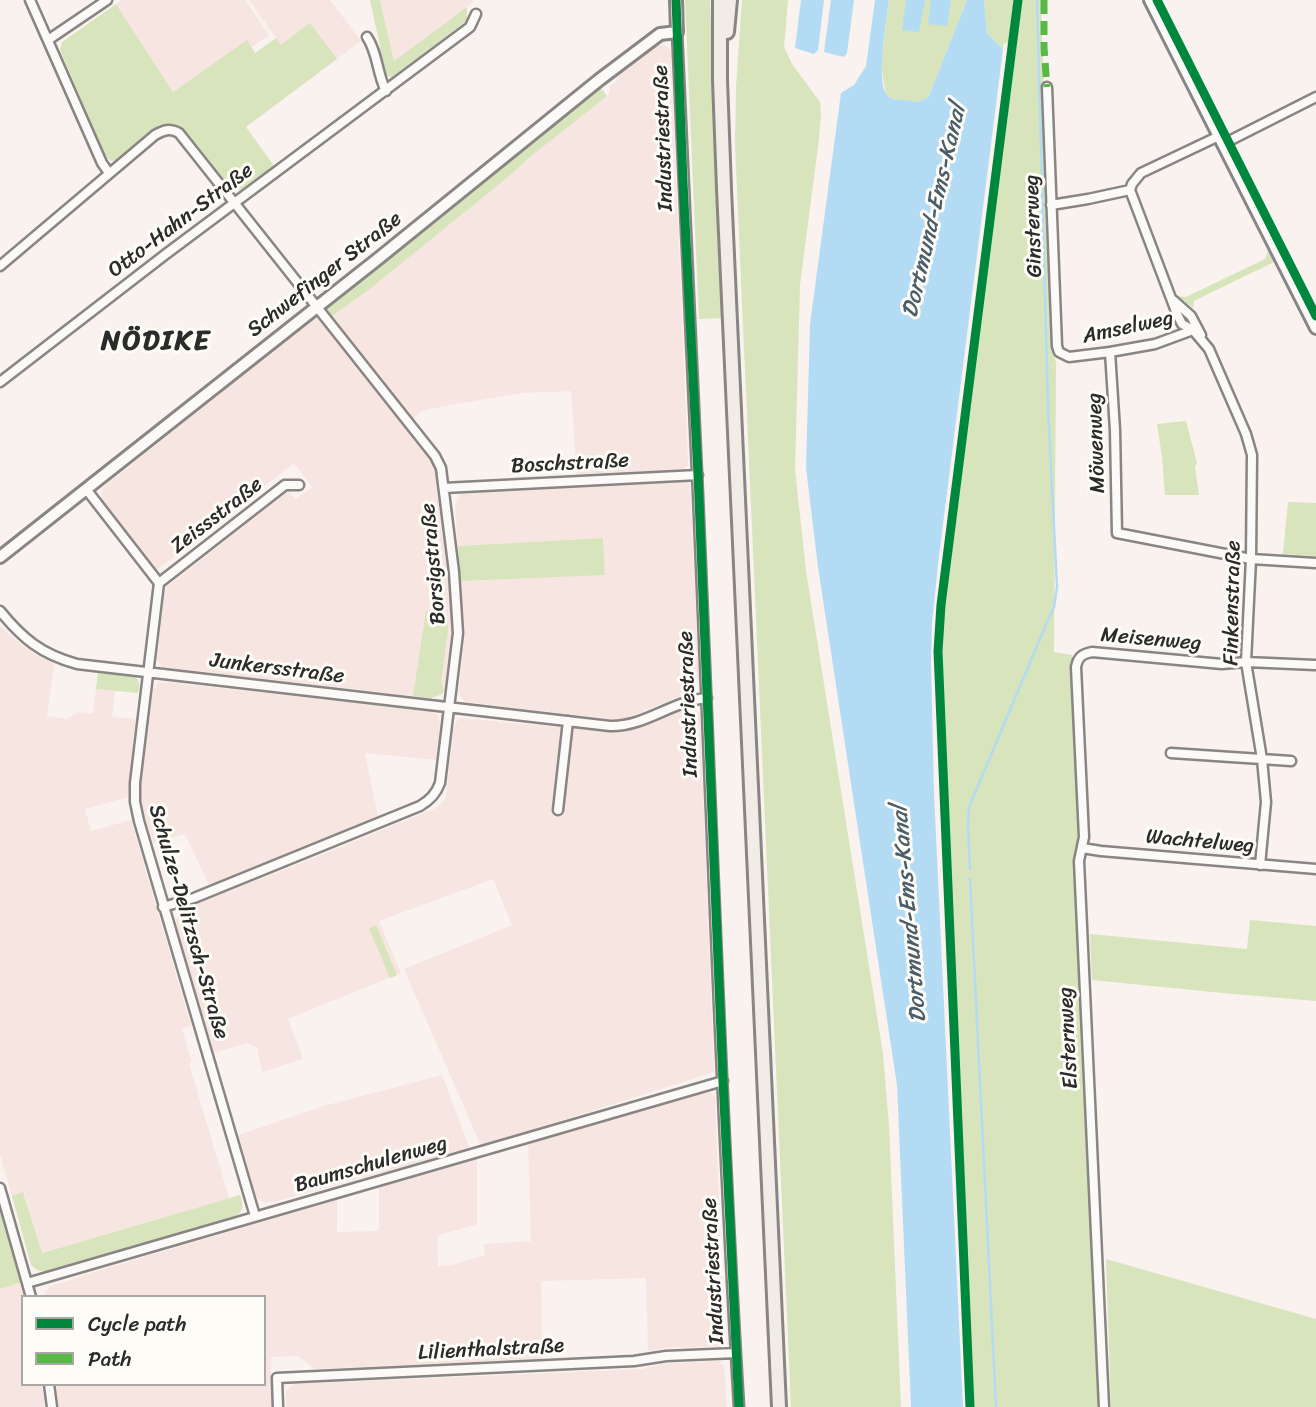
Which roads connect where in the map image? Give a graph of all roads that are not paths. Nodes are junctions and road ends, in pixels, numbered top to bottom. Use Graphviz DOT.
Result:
graph roads {
  1 [pos="30,0"];
  2 [pos="107,0"];
  3 [pos="676,0"];
  4 [pos="720,0"];
  5 [pos="730,0"];
  6 [pos="1150,0"];
  7 [pos="476,15"];
  8 [pos="677,32"];
  9 [pos="367,37"];
  10 [pos="48,40"];
  11 [pos="1047,87"];
  12 [pos="386,91"];
  13 [pos="1316,97"];
  14 [pos="722,120"];
  15 [pos="1221,140"];
  16 [pos="110,173"];
  17 [pos="1130,190"];
  18 [pos="234,202"];
  19 [pos="1051,205"];
  20 [pos="0,266"];
  21 [pos="1171,298"];
  22 [pos="317,306"];
  23 [pos="1316,328"];
  24 [pos="1193,330"];
  25 [pos="1209,349"];
  26 [pos="1110,352"];
  27 [pos="1069,357"];
  28 [pos="0,382"];
  29 [pos="698,475"];
  30 [pos="299,485"];
  31 [pos="444,488"];
  32 [pos="86,489"];
  33 [pos="0,557"];
  34 [pos="1251,559"];
  35 [pos="1316,563"];
  36 [pos="159,583"];
  37 [pos="0,611"];
  38 [pos="1246,662"];
  39 [pos="1315,665"];
  40 [pos="1076,667"];
  41 [pos="148,672"];
  42 [pos="707,698"];
  43 [pos="450,708"];
  44 [pos="568,720"];
  45 [pos="1171,753"];
  46 [pos="1262,759"];
  47 [pos="1292,761"];
  48 [pos="558,810"];
  49 [pos="1082,848"];
  50 [pos="1260,865"];
  51 [pos="1316,869"];
  52 [pos="163,907"];
  53 [pos="723,1081"];
  54 [pos="0,1188"];
  55 [pos="255,1216"];
  56 [pos="27,1283"];
  57 [pos="30,1295"];
  58 [pos="736,1353"];
  59 [pos="49,1386"];
  60 [pos="52,1407"];
  61 [pos="278,1407"];
  62 [pos="739,1407"];
  63 [pos="779,1407"];
  64 [pos="1104,1407"];
  1 -- 10 [label="street"];
  2 -- 10 [label="street"];
  3 -- 8 [label="street, Industriestraße"];
  4 -- 14 [label="main road"];
  5 -- 14 [label="main road"];
  6 -- 15 [label="street"];
  7 -- 12 [label="street, Otto-Hahn-Straße"];
  8 -- 22 [label="street, Schwefinger Straße"];
  8 -- 29 [label="street, Industriestraße"];
  9 -- 12 [label="street"];
  10 -- 16 [label="street"];
  11 -- 19 [label="street, Ginsterweg"];
  12 -- 18 [label="street, Otto-Hahn-Straße"];
  13 -- 15 [label="street"];
  14 -- 63 [label="main road"];
  15 -- 17 [label="street"];
  15 -- 23 [label="street"];
  16 -- 18 [label="street, Borsigstraße"];
  16 -- 20 [label="street"];
  17 -- 19 [label="street"];
  17 -- 21 [label="street, Finkenstraße"];
  18 -- 22 [label="street, Borsigstraße"];
  18 -- 28 [label="street, Otto-Hahn-Straße"];
  19 -- 27 [label="street, Ginsterweg"];
  21 -- 24 [label="street, Finkenstraße"];
  21 -- 25 [label="street, Finkenstraße"];
  22 -- 31 [label="street, Borsigstraße"];
  22 -- 32 [label="street, Schwefinger Straße"];
  24 -- 25 [label="street, Finkenstraße"];
  24 -- 26 [label="street, Amselweg"];
  25 -- 34 [label="street, Finkenstraße"];
  26 -- 27 [label="street, Amselweg"];
  26 -- 34 [label="street, Möwenweg"];
  29 -- 31 [label="street, Boschstraße"];
  29 -- 42 [label="street, Industriestraße"];
  30 -- 36 [label="street, Zeissstraße"];
  31 -- 43 [label="street, Borsigstraße"];
  32 -- 33 [label="street, Schwefinger Straße"];
  32 -- 36 [label="street"];
  34 -- 35 [label="street"];
  34 -- 38 [label="street, Finkenstraße"];
  36 -- 41 [label="street, Schulze-Delitzsch-Straße"];
  37 -- 41 [label="street, Junkersstraße"];
  38 -- 39 [label="street, Meisenweg"];
  38 -- 40 [label="street, Meisenweg"];
  38 -- 46 [label="street, Finkenstraße"];
  40 -- 49 [label="street, Elsternweg"];
  41 -- 43 [label="street, Junkersstraße"];
  41 -- 52 [label="street, Schulze-Delitzsch-Straße"];
  42 -- 44 [label="street, Junkersstraße"];
  42 -- 53 [label="street, Industriestraße"];
  43 -- 44 [label="street, Junkersstraße"];
  43 -- 52 [label="street, Borsigstraße"];
  44 -- 48 [label="street"];
  45 -- 46 [label="street"];
  46 -- 47 [label="street"];
  46 -- 50 [label="street, Finkenstraße"];
  49 -- 50 [label="street, Wachtelweg"];
  49 -- 64 [label="street, Elsternweg"];
  50 -- 51 [label="street, Wachtelweg"];
  52 -- 55 [label="street, Schulze-Delitzsch-Straße"];
  53 -- 55 [label="street, Baumschulenweg"];
  53 -- 58 [label="street, Industriestraße"];
  54 -- 56 [label="street"];
  55 -- 56 [label="street, Baumschulenweg"];
  56 -- 57 [label="street"];
  58 -- 61 [label="street, Lilienthalstraße"];
  58 -- 62 [label="street, Industriestraße"];
  59 -- 60 [label="street"];
}
